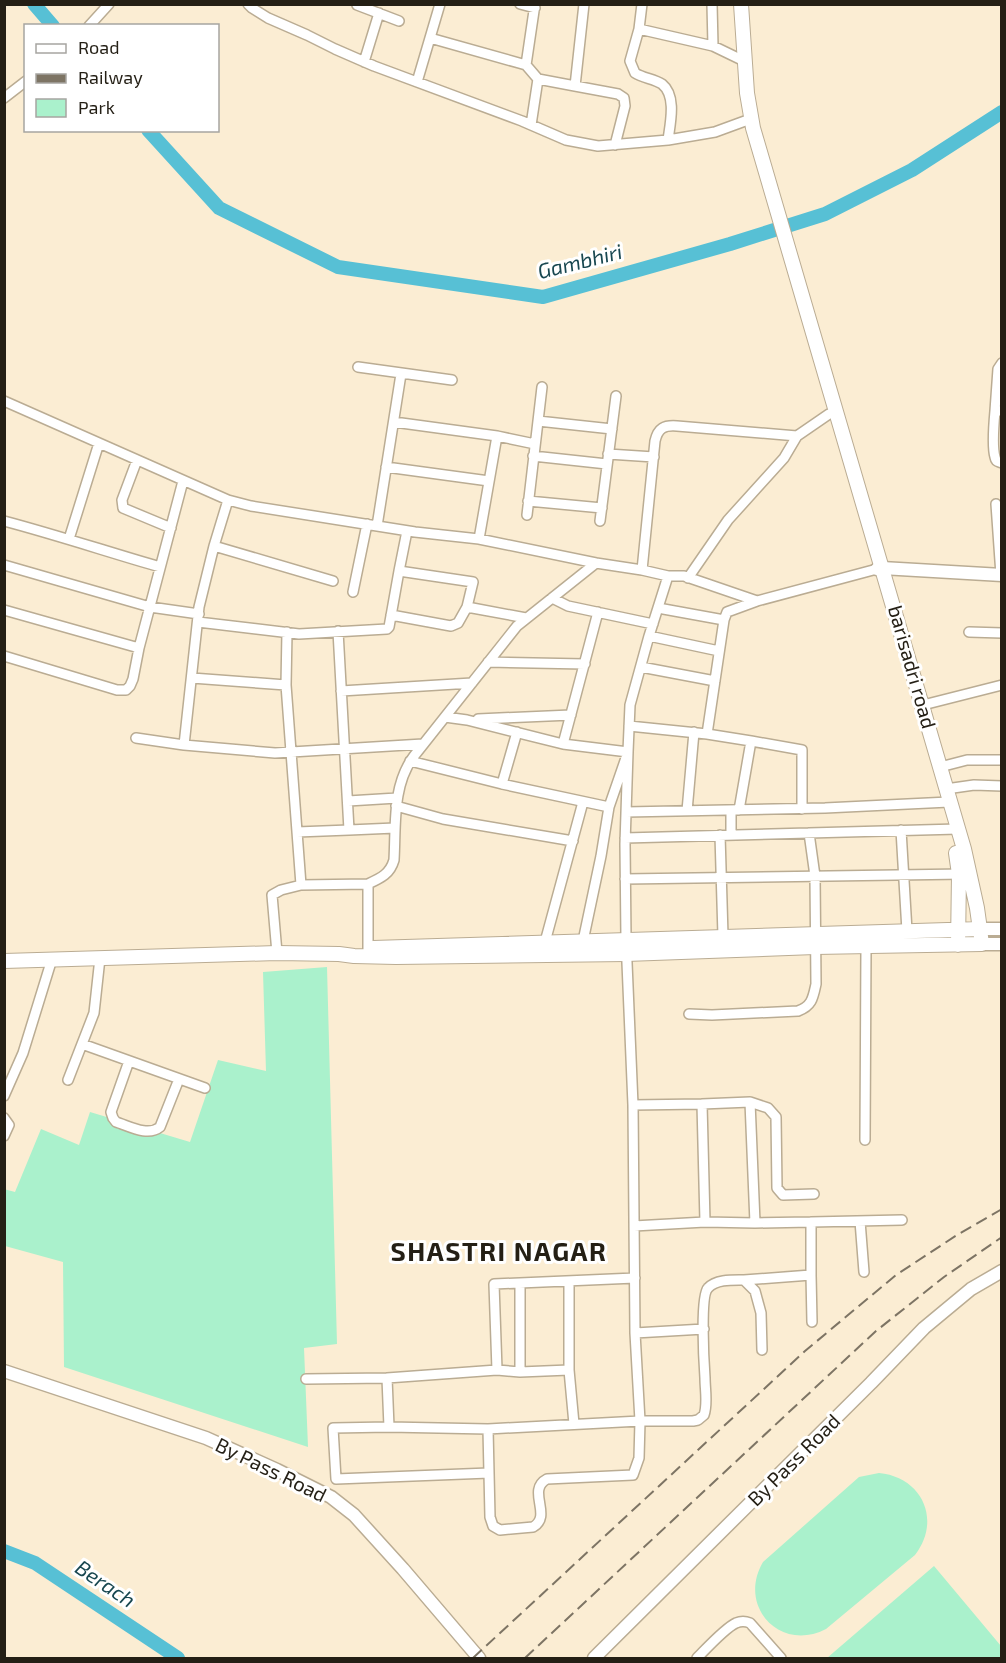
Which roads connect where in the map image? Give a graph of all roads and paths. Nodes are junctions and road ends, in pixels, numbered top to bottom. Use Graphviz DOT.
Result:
graph roads {
  1 [pos="109,4"];
  2 [pos="248,4"];
  3 [pos="440,4"];
  4 [pos="520,4"];
  5 [pos="584,4"];
  6 [pos="642,4"];
  7 [pos="712,4"];
  8 [pos="741,4"];
  9 [pos="357,5"];
  10 [pos="535,6"];
  11 [pos="379,13"];
  12 [pos="399,21"];
  13 [pos="91,24"];
  14 [pos="639,29"];
  15 [pos="430,38"];
  16 [pos="713,46"];
  17 [pos="744,61"];
  18 [pos="364,62"];
  19 [pos="526,65"];
  20 [pos="538,79"];
  21 [pos="417,82"];
  22 [pos="24,83"];
  23 [pos="575,86"];
  24 [pos="747,93"];
  25 [pos="4,98"];
  26 [pos="745,122"];
  27 [pos="531,125"];
  28 [pos="668,140"];
  29 [pos="615,145"];
  30 [pos="1002,363"];
  31 [pos="358,367"];
  32 [pos="401,374"];
  33 [pos="452,380"];
  34 [pos="542,387"];
  35 [pos="616,396"];
  36 [pos="828,396"];
  37 [pos="4,401"];
  38 [pos="998,411"];
  39 [pos="829,414"];
  40 [pos="538,421"];
  41 [pos="394,422"];
  42 [pos="612,429"];
  43 [pos="497,436"];
  44 [pos="797,436"];
  45 [pos="99,442"];
  46 [pos="535,444"];
  47 [pos="533,456"];
  48 [pos="654,458"];
  49 [pos="608,459"];
  50 [pos="137,460"];
  51 [pos="1002,463"];
  52 [pos="386,466"];
  53 [pos="183,481"];
  54 [pos="489,482"];
  55 [pos="228,500"];
  56 [pos="528,501"];
  57 [pos="996,504"];
  58 [pos="602,508"];
  59 [pos="526,515"];
  60 [pos="4,521"];
  61 [pos="600,521"];
  62 [pos="372,525"];
  63 [pos="171,528"];
  64 [pos="407,531"];
  65 [pos="69,539"];
  66 [pos="480,539"];
  67 [pos="214,546"];
  68 [pos="596,563"];
  69 [pos="4,565"];
  70 [pos="160,567"];
  71 [pos="880,568"];
  72 [pos="642,570"];
  73 [pos="399,572"];
  74 [pos="1001,575"];
  75 [pos="668,576"];
  76 [pos="688,578"];
  77 [pos="333,581"];
  78 [pos="353,592"];
  79 [pos="552,598"];
  80 [pos="757,601"];
  81 [pos="150,607"];
  82 [pos="466,607"];
  83 [pos="658,608"];
  84 [pos="4,610"];
  85 [pos="598,612"];
  86 [pos="391,615"];
  87 [pos="198,618"];
  88 [pos="526,618"];
  89 [pos="724,620"];
  90 [pos="653,624"];
  91 [pos="338,631"];
  92 [pos="287,632"];
  93 [pos="969,632"];
  94 [pos="1002,633"];
  95 [pos="649,636"];
  96 [pos="139,648"];
  97 [pos="719,651"];
  98 [pos="4,656"];
  99 [pos="488,662"];
  100 [pos="585,664"];
  101 [pos="641,667"];
  102 [pos="192,678"];
  103 [pos="715,681"];
  104 [pos="472,683"];
  105 [pos="286,686"];
  106 [pos="1002,686"];
  107 [pos="341,691"];
  108 [pos="919,700"];
  109 [pos="571,716"];
  110 [pos="445,717"];
  111 [pos="467,720"];
  112 [pos="629,726"];
  113 [pos="518,732"];
  114 [pos="694,732"];
  115 [pos="707,734"];
  116 [pos="136,738"];
  117 [pos="751,741"];
  118 [pos="423,744"];
  119 [pos="563,744"];
  120 [pos="184,745"];
  121 [pos="344,749"];
  122 [pos="291,752"];
  123 [pos="628,752"];
  124 [pos="1002,760"];
  125 [pos="410,761"];
  126 [pos="940,766"];
  127 [pos="502,784"];
  128 [pos="1002,786"];
  129 [pos="947,798"];
  130 [pos="348,801"];
  131 [pos="397,802"];
  132 [pos="583,802"];
  133 [pos="609,807"];
  134 [pos="802,808"];
  135 [pos="687,810"];
  136 [pos="735,810"];
  137 [pos="626,812"];
  138 [pos="395,828"];
  139 [pos="350,830"];
  140 [pos="901,830"];
  141 [pos="955,830"];
  142 [pos="297,832"];
  143 [pos="809,833"];
  144 [pos="720,835"];
  145 [pos="731,835"];
  146 [pos="625,838"];
  147 [pos="573,841"];
  148 [pos="964,874"];
  149 [pos="904,875"];
  150 [pos="815,876"];
  151 [pos="722,877"];
  152 [pos="625,879"];
  153 [pos="368,884"];
  154 [pos="301,885"];
  155 [pos="980,928"];
  156 [pos="1002,929"];
  157 [pos="957,930"];
  158 [pos="907,931"];
  159 [pos="723,936"];
  160 [pos="626,939"];
  161 [pos="815,940"];
  162 [pos="583,941"];
  163 [pos="545,942"];
  164 [pos="982,944"];
  165 [pos="1002,944"];
  166 [pos="958,945"];
  167 [pos="866,947"];
  168 [pos="369,952"];
  169 [pos="277,953"];
  170 [pos="626,954"];
  171 [pos="100,958"];
  172 [pos="52,959"];
  173 [pos="4,961"];
  174 [pos="688,1014"];
  175 [pos="82,1044"];
  176 [pos="129,1061"];
  177 [pos="179,1079"];
  178 [pos="68,1080"];
  179 [pos="204,1089"];
  180 [pos="4,1096"];
  181 [pos="750,1102"];
  182 [pos="702,1104"];
  183 [pos="633,1105"];
  184 [pos="4,1118"];
  185 [pos="4,1136"];
  186 [pos="865,1140"];
  187 [pos="814,1194"];
  188 [pos="902,1220"];
  189 [pos="860,1221"];
  190 [pos="705,1222"];
  191 [pos="811,1222"];
  192 [pos="755,1223"];
  193 [pos="634,1226"];
  194 [pos="1002,1271"];
  195 [pos="864,1272"];
  196 [pos="812,1275"];
  197 [pos="635,1278"];
  198 [pos="744,1280"];
  199 [pos="569,1281"];
  200 [pos="520,1283"];
  201 [pos="812,1322"];
  202 [pos="704,1329"];
  203 [pos="635,1333"];
  204 [pos="762,1350"];
  205 [pos="498,1370"];
  206 [pos="569,1370"];
  207 [pos="4,1371"];
  208 [pos="520,1372"];
  209 [pos="387,1378"];
  210 [pos="306,1379"];
  211 [pos="640,1421"];
  212 [pos="574,1424"];
  213 [pos="389,1427"];
  214 [pos="488,1429"];
  215 [pos="489,1473"];
  216 [pos="336,1479"];
  217 [pos="326,1495"];
  218 [pos="479,1659"];
  219 [pos="594,1659"];
  220 [pos="697,1659"];
  221 [pos="781,1659"];
  1 -- 13 [label="street"];
  2 -- 18 [label="street"];
  3 -- 15 [label="street"];
  4 -- 10 [label="street"];
  5 -- 23 [label="street"];
  6 -- 14 [label="street"];
  7 -- 16 [label="street"];
  8 -- 17 [label="main road"];
  9 -- 11 [label="street"];
  10 -- 19 [label="street"];
  11 -- 12 [label="street"];
  11 -- 18 [label="street"];
  14 -- 16 [label="street"];
  14 -- 28 [label="street"];
  15 -- 19 [label="street"];
  15 -- 21 [label="street"];
  16 -- 17 [label="street"];
  17 -- 24 [label="main road"];
  18 -- 21 [label="street"];
  19 -- 20 [label="street"];
  20 -- 23 [label="street"];
  20 -- 27 [label="street"];
  21 -- 27 [label="street"];
  22 -- 25 [label="street"];
  23 -- 29 [label="street"];
  24 -- 26 [label="main road"];
  24 -- 36 [label="main road"];
  26 -- 28 [label="street"];
  26 -- 36 [label="main road"];
  27 -- 29 [label="street"];
  28 -- 29 [label="street"];
  30 -- 38 [label="street"];
  31 -- 32 [label="street"];
  32 -- 33 [label="street"];
  32 -- 41 [label="street"];
  34 -- 40 [label="street"];
  35 -- 42 [label="street"];
  36 -- 39 [label="main road, barisadri road"];
  36 -- 71 [label="main road, barisadri road"];
  37 -- 45 [label="street"];
  38 -- 51 [label="street"];
  39 -- 44 [label="street"];
  39 -- 71 [label="main road, barisadri road"];
  40 -- 42 [label="street"];
  40 -- 46 [label="street"];
  41 -- 43 [label="street"];
  41 -- 52 [label="street"];
  42 -- 49 [label="street"];
  43 -- 46 [label="street"];
  43 -- 54 [label="street"];
  44 -- 48 [label="street"];
  44 -- 76 [label="street"];
  45 -- 50 [label="street"];
  45 -- 65 [label="street"];
  46 -- 47 [label="street"];
  47 -- 49 [label="street"];
  47 -- 56 [label="street"];
  48 -- 49 [label="street"];
  48 -- 72 [label="street"];
  49 -- 58 [label="street"];
  50 -- 53 [label="street"];
  50 -- 63 [label="street"];
  52 -- 54 [label="street"];
  52 -- 62 [label="street"];
  53 -- 55 [label="street"];
  53 -- 63 [label="street"];
  54 -- 66 [label="street"];
  55 -- 62 [label="street"];
  55 -- 67 [label="street"];
  56 -- 58 [label="street"];
  56 -- 59 [label="street"];
  57 -- 74 [label="street"];
  58 -- 61 [label="street"];
  60 -- 65 [label="street"];
  62 -- 64 [label="street"];
  62 -- 78 [label="street"];
  63 -- 70 [label="street"];
  64 -- 66 [label="street"];
  64 -- 73 [label="street"];
  65 -- 70 [label="street"];
  66 -- 68 [label="street"];
  67 -- 77 [label="street"];
  67 -- 87 [label="street"];
  68 -- 72 [label="street"];
  68 -- 79 [label="street"];
  69 -- 81 [label="street"];
  70 -- 81 [label="street"];
  71 -- 74 [label="street"];
  71 -- 80 [label="street"];
  71 -- 108 [label="main road, barisadri road"];
  72 -- 75 [label="street"];
  73 -- 82 [label="street"];
  73 -- 86 [label="street"];
  75 -- 76 [label="street"];
  75 -- 83 [label="street"];
  76 -- 80 [label="street"];
  79 -- 85 [label="street"];
  79 -- 88 [label="street"];
  80 -- 89 [label="street"];
  81 -- 87 [label="street"];
  81 -- 96 [label="street"];
  82 -- 86 [label="street"];
  82 -- 88 [label="street"];
  83 -- 89 [label="street"];
  83 -- 90 [label="street"];
  84 -- 96 [label="street"];
  85 -- 90 [label="street"];
  85 -- 100 [label="street"];
  86 -- 91 [label="street"];
  87 -- 92 [label="street"];
  87 -- 102 [label="street"];
  88 -- 99 [label="street"];
  89 -- 97 [label="street"];
  90 -- 95 [label="street"];
  91 -- 92 [label="street"];
  91 -- 107 [label="street"];
  92 -- 105 [label="street"];
  93 -- 94 [label="street"];
  95 -- 97 [label="street"];
  95 -- 101 [label="street"];
  96 -- 98 [label="street"];
  97 -- 103 [label="street"];
  99 -- 100 [label="street"];
  99 -- 104 [label="street"];
  100 -- 109 [label="street"];
  101 -- 103 [label="street"];
  101 -- 112 [label="street"];
  102 -- 105 [label="street"];
  102 -- 120 [label="street"];
  103 -- 115 [label="street"];
  104 -- 107 [label="street"];
  104 -- 110 [label="street"];
  105 -- 122 [label="street"];
  106 -- 108 [label="street"];
  107 -- 121 [label="street"];
  108 -- 126 [label="main road, barisadri road"];
  108 -- 129 [label="main road, barisadri road"];
  109 -- 111 [label="street"];
  109 -- 119 [label="street"];
  110 -- 111 [label="street"];
  110 -- 118 [label="street"];
  111 -- 113 [label="street"];
  112 -- 114 [label="street"];
  112 -- 123 [label="street"];
  113 -- 119 [label="street"];
  113 -- 127 [label="street"];
  114 -- 115 [label="street"];
  114 -- 135 [label="street"];
  115 -- 117 [label="street"];
  116 -- 120 [label="street"];
  117 -- 134 [label="street"];
  117 -- 136 [label="street"];
  118 -- 121 [label="street"];
  118 -- 125 [label="street"];
  119 -- 123 [label="street"];
  120 -- 122 [label="street"];
  121 -- 122 [label="street"];
  121 -- 130 [label="street"];
  122 -- 142 [label="street"];
  123 -- 133 [label="street"];
  123 -- 137 [label="street"];
  124 -- 126 [label="street"];
  125 -- 127 [label="street"];
  125 -- 131 [label="street"];
  126 -- 129 [label="main road, barisadri road"];
  127 -- 132 [label="street"];
  128 -- 129 [label="street"];
  129 -- 134 [label="street"];
  129 -- 141 [label="main road, barisadri road"];
  130 -- 131 [label="street"];
  130 -- 139 [label="street"];
  131 -- 138 [label="street"];
  131 -- 147 [label="street"];
  132 -- 133 [label="street"];
  132 -- 147 [label="street"];
  133 -- 162 [label="street"];
  134 -- 136 [label="street"];
  135 -- 136 [label="street"];
  135 -- 137 [label="street"];
  136 -- 145 [label="street"];
  137 -- 146 [label="street"];
  138 -- 139 [label="street"];
  138 -- 153 [label="street"];
  139 -- 142 [label="street"];
  140 -- 141 [label="street"];
  140 -- 143 [label="street"];
  140 -- 149 [label="street"];
  141 -- 148 [label="main road, barisadri road"];
  141 -- 148 [label="main road, barisadri road"];
  142 -- 154 [label="street"];
  143 -- 145 [label="street"];
  143 -- 150 [label="street"];
  144 -- 145 [label="street"];
  144 -- 146 [label="street"];
  144 -- 151 [label="street"];
  146 -- 152 [label="street"];
  147 -- 163 [label="street"];
  148 -- 149 [label="street"];
  148 -- 155 [label="main road, barisadri road"];
  148 -- 157 [label="main road"];
  149 -- 150 [label="street"];
  149 -- 158 [label="street"];
  150 -- 151 [label="street"];
  150 -- 161 [label="street"];
  151 -- 152 [label="street"];
  151 -- 159 [label="street"];
  152 -- 160 [label="street"];
  153 -- 154 [label="street"];
  153 -- 168 [label="street"];
  154 -- 169 [label="street"];
  155 -- 156 [label="street"];
  155 -- 157 [label="main road"];
  155 -- 164 [label="main road, barisadri road"];
  157 -- 158 [label="main road"];
  157 -- 166 [label="main road"];
  158 -- 161 [label="main road"];
  159 -- 160 [label="main road"];
  159 -- 161 [label="main road"];
  160 -- 162 [label="main road"];
  160 -- 170 [label="street"];
  161 -- 167 [label="main road"];
  161 -- 170 [label="main road"];
  161 -- 174 [label="street"];
  162 -- 163 [label="main road"];
  163 -- 168 [label="main road"];
  164 -- 165 [label="street"];
  164 -- 166 [label="main road"];
  166 -- 167 [label="main road"];
  167 -- 186 [label="street"];
  168 -- 169 [label="main road"];
  168 -- 170 [label="main road"];
  169 -- 171 [label="main road"];
  170 -- 183 [label="street"];
  171 -- 172 [label="main road"];
  171 -- 175 [label="street"];
  172 -- 173 [label="main road"];
  172 -- 180 [label="street"];
  175 -- 176 [label="street"];
  175 -- 178 [label="street"];
  176 -- 177 [label="street"];
  176 -- 177 [label="street"];
  177 -- 179 [label="street"];
  181 -- 182 [label="street"];
  181 -- 187 [label="street"];
  181 -- 192 [label="street"];
  182 -- 183 [label="street"];
  182 -- 190 [label="street"];
  183 -- 193 [label="street"];
  184 -- 185 [label="street"];
  188 -- 189 [label="street"];
  189 -- 191 [label="street"];
  189 -- 195 [label="street"];
  190 -- 192 [label="street"];
  190 -- 193 [label="street"];
  191 -- 192 [label="street"];
  191 -- 196 [label="street"];
  193 -- 197 [label="street"];
  194 -- 219 [label="street, By Pass Road"];
  196 -- 198 [label="street"];
  196 -- 201 [label="street"];
  197 -- 199 [label="street"];
  197 -- 203 [label="street"];
  198 -- 202 [label="street"];
  198 -- 204 [label="street"];
  199 -- 200 [label="street"];
  199 -- 206 [label="street"];
  200 -- 205 [label="street"];
  200 -- 208 [label="street"];
  202 -- 203 [label="street"];
  202 -- 211 [label="street"];
  203 -- 211 [label="street"];
  205 -- 208 [label="street"];
  205 -- 209 [label="street"];
  206 -- 208 [label="street"];
  206 -- 212 [label="street"];
  207 -- 217 [label="street, By Pass Road"];
  209 -- 210 [label="street"];
  209 -- 213 [label="street"];
  211 -- 212 [label="street"];
  211 -- 215 [label="street"];
  212 -- 214 [label="street"];
  213 -- 214 [label="street"];
  213 -- 216 [label="street"];
  214 -- 215 [label="street"];
  215 -- 216 [label="street"];
  216 -- 217 [label="street"];
  217 -- 218 [label="street, By Pass Road"];
  220 -- 221 [label="street"];
}
